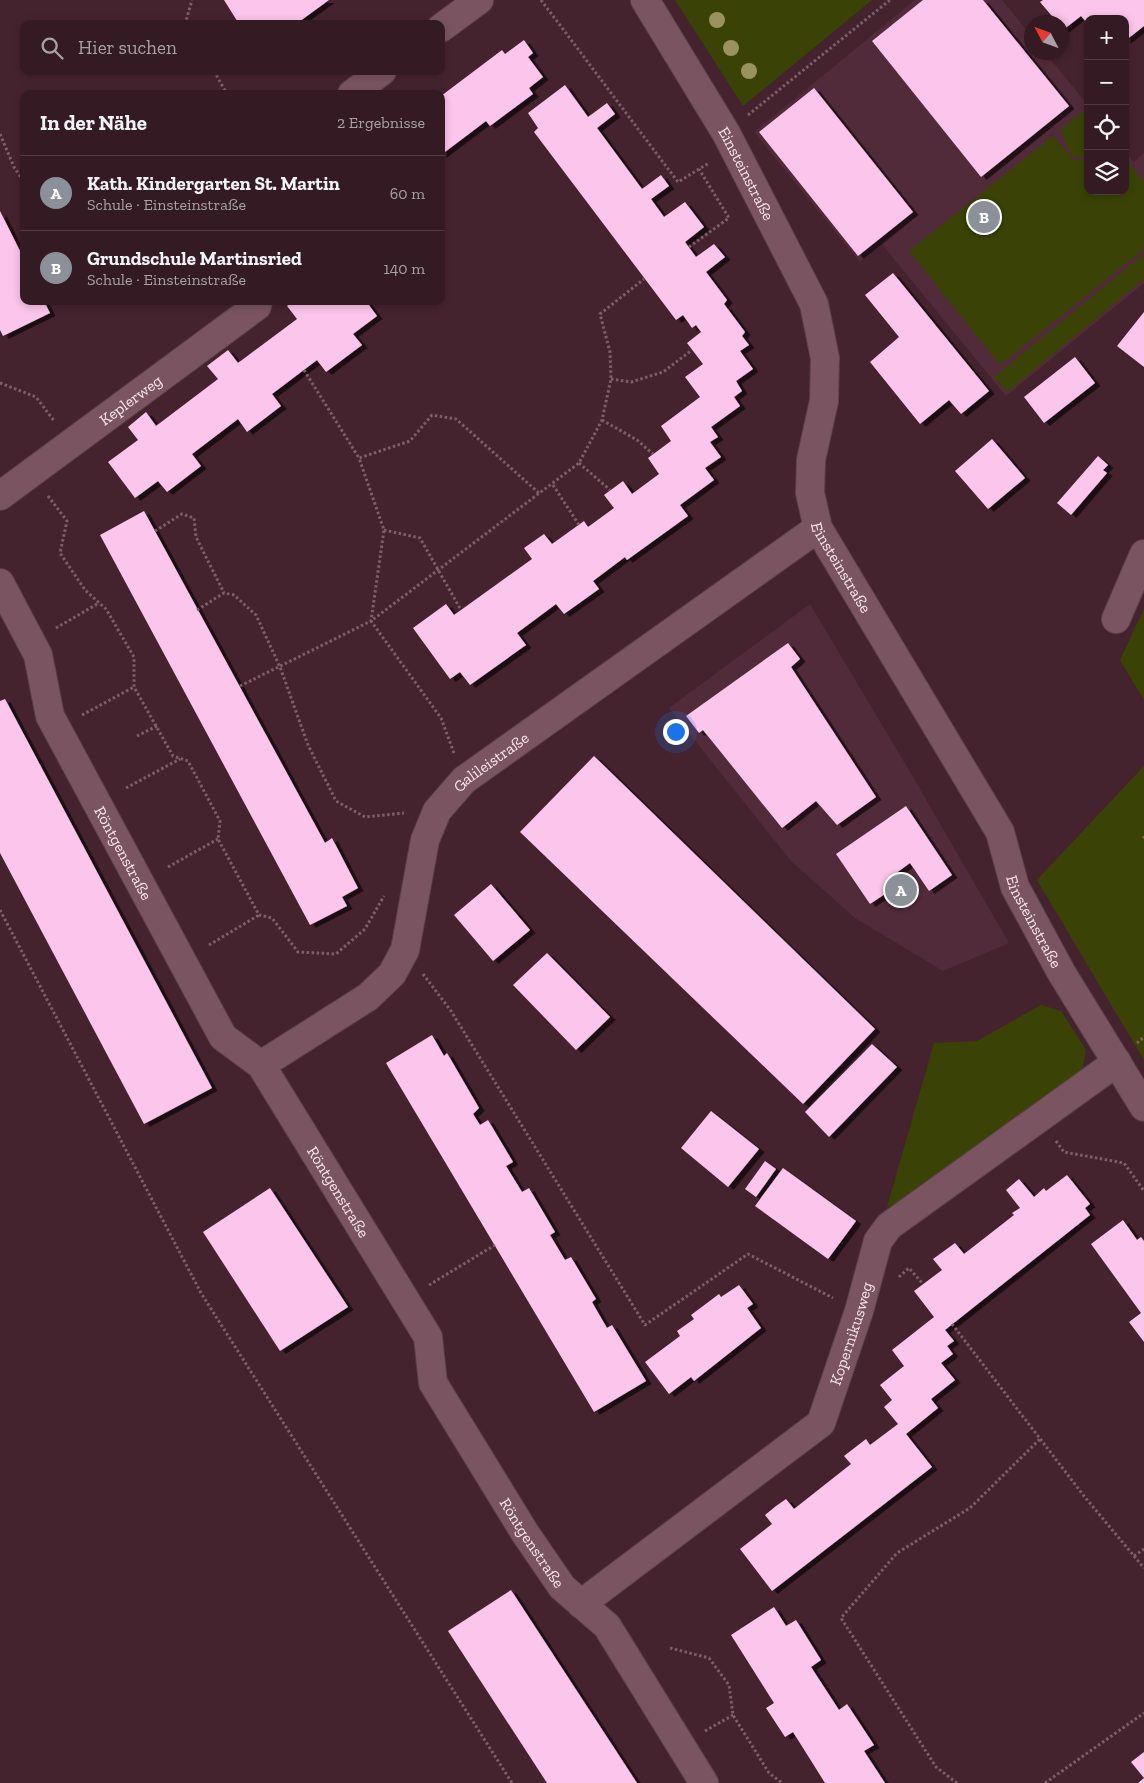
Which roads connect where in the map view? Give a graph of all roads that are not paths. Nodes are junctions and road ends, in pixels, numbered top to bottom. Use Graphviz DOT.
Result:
graph roads {
  1 [pos="478,0"];
  2 [pos="644,0"];
  3 [pos="445,25"];
  4 [pos="377,75"];
  5 [pos="357,90"];
  6 [pos="256,305"];
  7 [pos="0,496"];
  8 [pos="818,528"];
  9 [pos="1144,554"];
  10 [pos="0,584"];
  11 [pos="1116,619"];
  12 [pos="1116,1062"];
  13 [pos="261,1065"];
  14 [pos="1144,1108"];
  15 [pos="581,1604"];
  16 [pos="704,1783"];
  1 -- 3 [label="street"];
  2 -- 8 [label="street, Einsteinstraße"];
  4 -- 5 [label="street"];
  6 -- 7 [label="street, Keplerweg"];
  8 -- 12 [label="street, Einsteinstraße"];
  8 -- 13 [label="street, Galileistraße"];
  9 -- 11 [label="street"];
  10 -- 13 [label="street, Röntgenstraße"];
  12 -- 14 [label="street, Einsteinstraße"];
  12 -- 15 [label="street, Kopernikusweg"];
  13 -- 15 [label="street, Röntgenstraße"];
  15 -- 16 [label="street, Röntgenstraße"];
}
